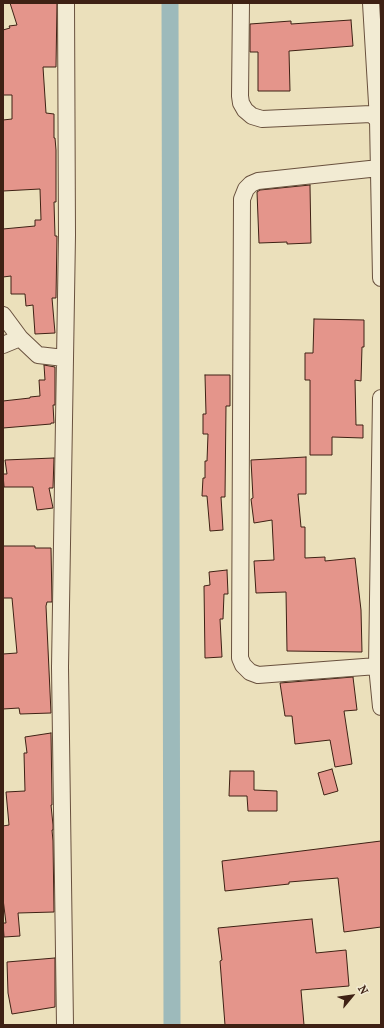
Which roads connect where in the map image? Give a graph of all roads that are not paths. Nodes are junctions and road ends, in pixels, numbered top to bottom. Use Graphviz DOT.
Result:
graph roads {
  1 [pos="66,3"];
  2 [pos="241,3"];
  3 [pos="375,4"];
  4 [pos="380,120"];
  5 [pos="379,168"];
  6 [pos="381,278"];
  7 [pos="3,315"];
  8 [pos="20,338"];
  9 [pos="3,345"];
  10 [pos="64,358"];
  11 [pos="381,398"];
  12 [pos="380,600"];
  13 [pos="377,666"];
  14 [pos="381,707"];
  15 [pos="65,1025"];
  1 -- 10 [label="street"];
  2 -- 4 [label="street"];
  3 -- 4 [label="street"];
  4 -- 5 [label="street"];
  5 -- 6 [label="street"];
  5 -- 13 [label="street"];
  7 -- 8 [label="street"];
  8 -- 9 [label="street"];
  8 -- 10 [label="street"];
  10 -- 15 [label="street"];
  11 -- 12 [label="street"];
  12 -- 13 [label="street"];
  13 -- 14 [label="street"];
}
